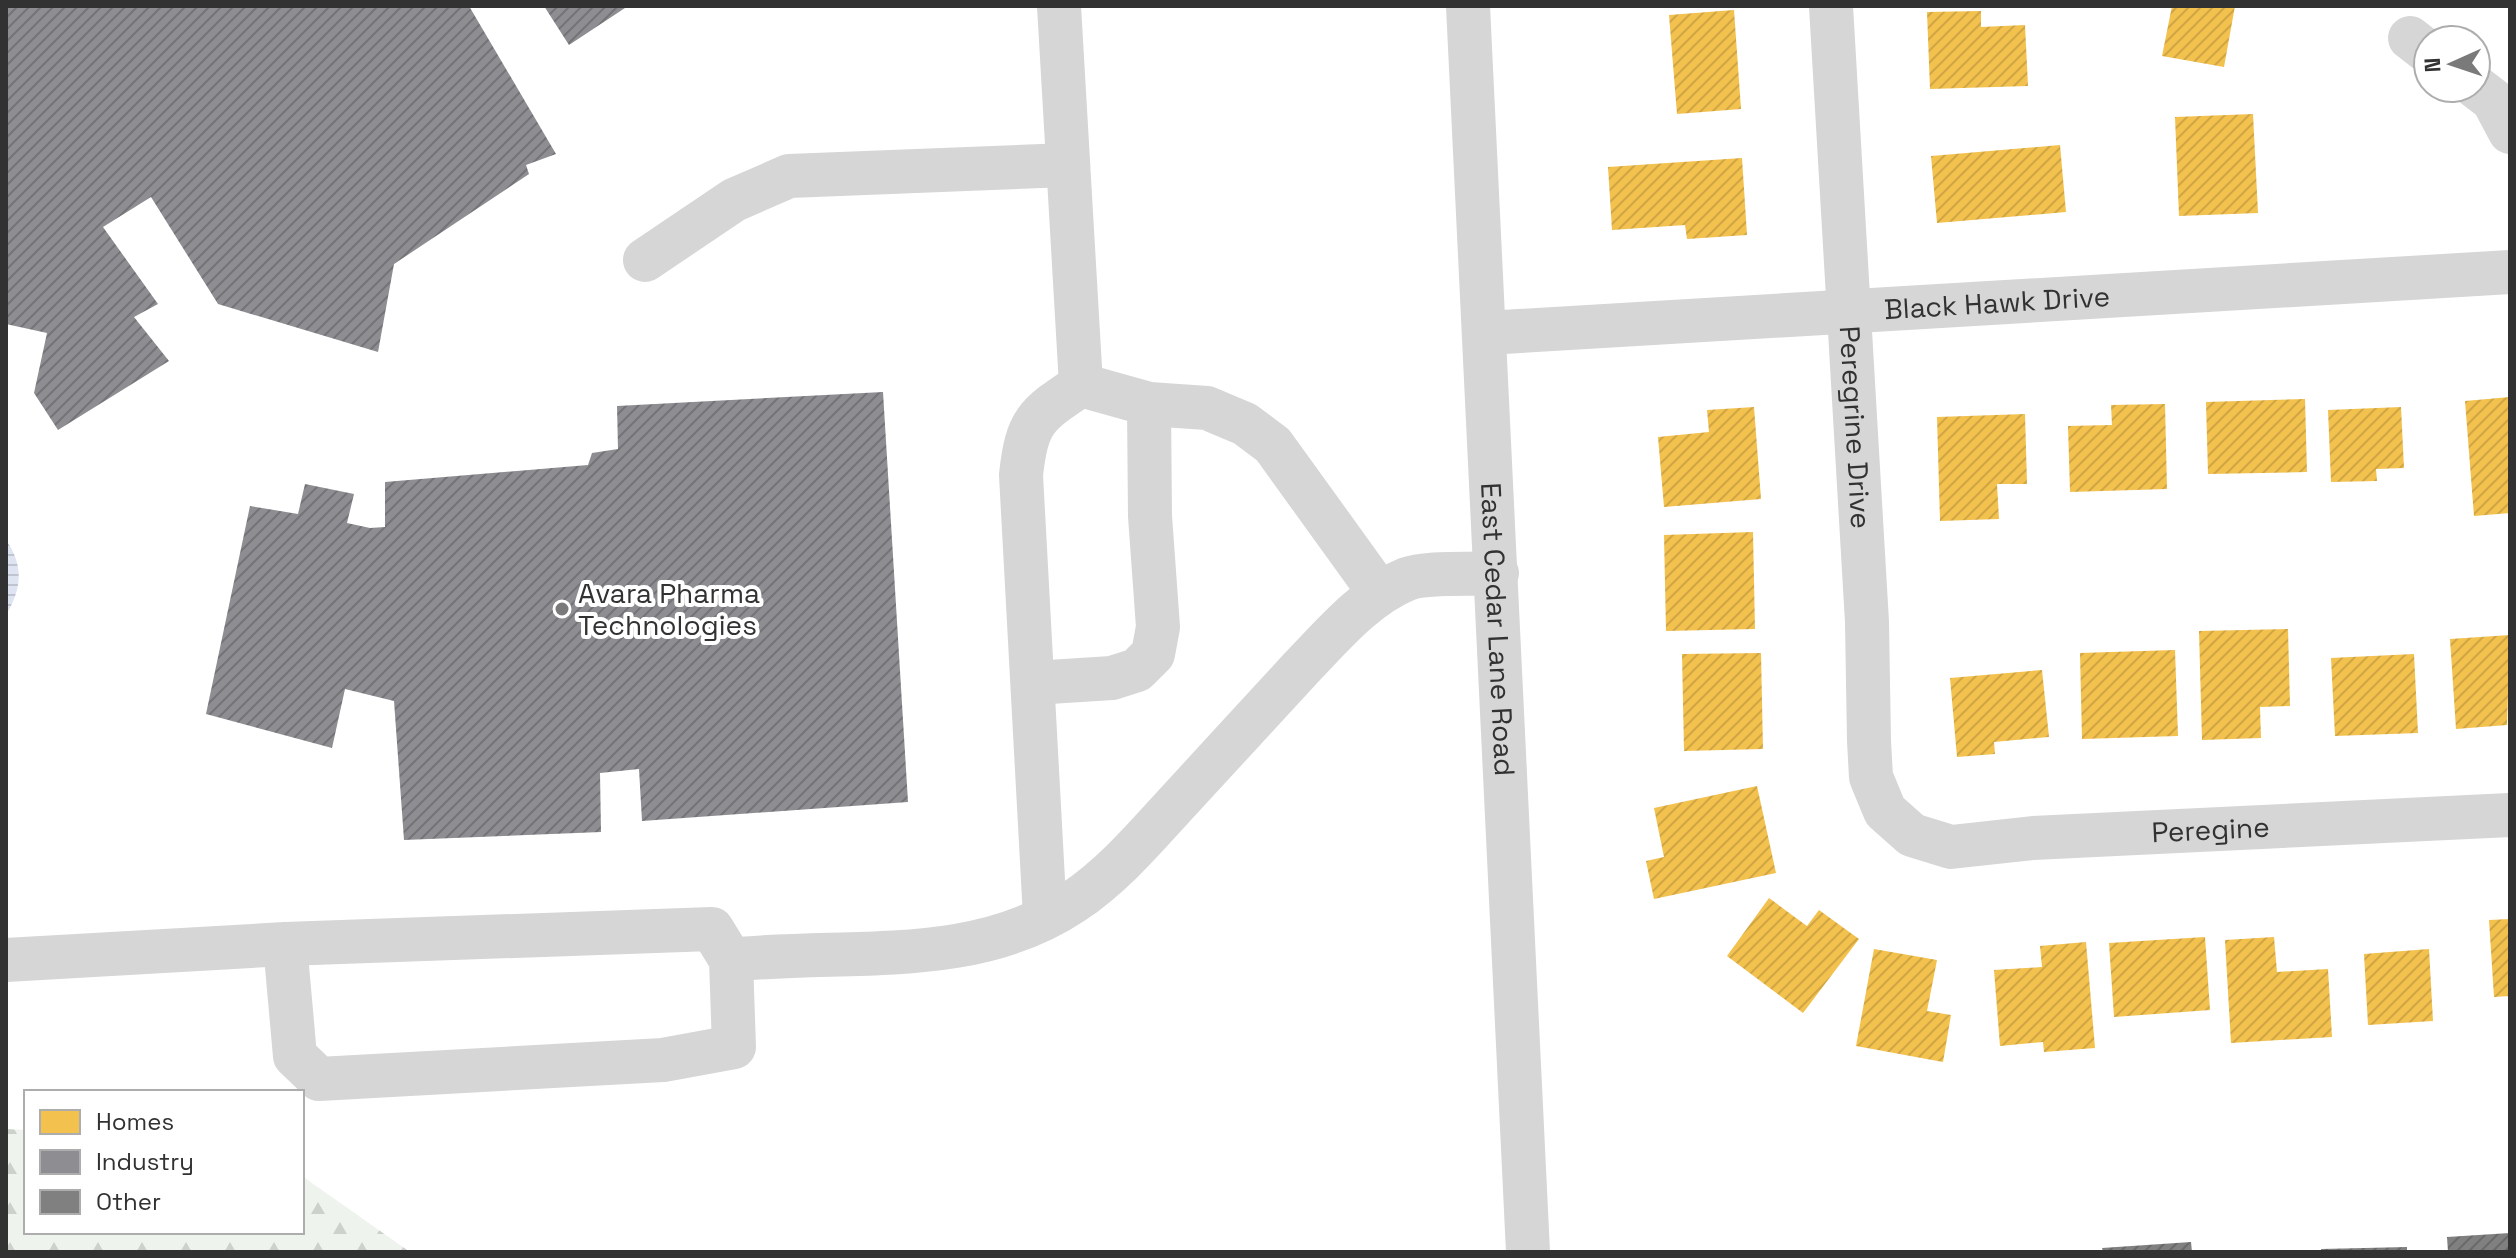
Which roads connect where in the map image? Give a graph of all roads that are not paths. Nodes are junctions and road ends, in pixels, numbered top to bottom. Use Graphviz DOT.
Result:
graph roads {
  1 [pos="1059,6"];
  2 [pos="1468,6"];
  3 [pos="1831,6"];
  4 [pos="2492,99"];
  5 [pos="2510,132"];
  6 [pos="1068,165"];
  7 [pos="645,260"];
  8 [pos="2510,272"];
  9 [pos="1850,311"];
  10 [pos="1486,333"];
  11 [pos="1081,385"];
  12 [pos="1149,404"];
  13 [pos="1497,573"];
  14 [pos="1379,592"];
  15 [pos="1033,683"];
  16 [pos="2510,815"];
  17 [pos="1912,835"];
  18 [pos="1045,917"];
  19 [pos="285,944"];
  20 [pos="6,960"];
  21 [pos="731,960"];
  22 [pos="1528,1252"];
  1 -- 6 [label="street"];
  2 -- 10 [label="street, East Cedar Lane Road"];
  3 -- 9 [label="street, Peregrine Drive"];
  4 -- 5 [label="street"];
  6 -- 7 [label="street"];
  6 -- 11 [label="street"];
  8 -- 9 [label="street, Black Hawk Drive"];
  9 -- 10 [label="street, Black Hawk Drive"];
  9 -- 17 [label="street, Peregrine Drive"];
  10 -- 13 [label="street, East Cedar Lane Road"];
  11 -- 12 [label="street"];
  11 -- 15 [label="street"];
  12 -- 14 [label="street"];
  12 -- 15 [label="street"];
  13 -- 14 [label="street"];
  13 -- 22 [label="street, East Cedar Lane Road"];
  14 -- 18 [label="street"];
  15 -- 18 [label="street"];
  16 -- 17 [label="street, Peregine"];
  18 -- 21 [label="street"];
  19 -- 20 [label="street"];
  19 -- 21 [label="street"];
  19 -- 21 [label="street"];
}
